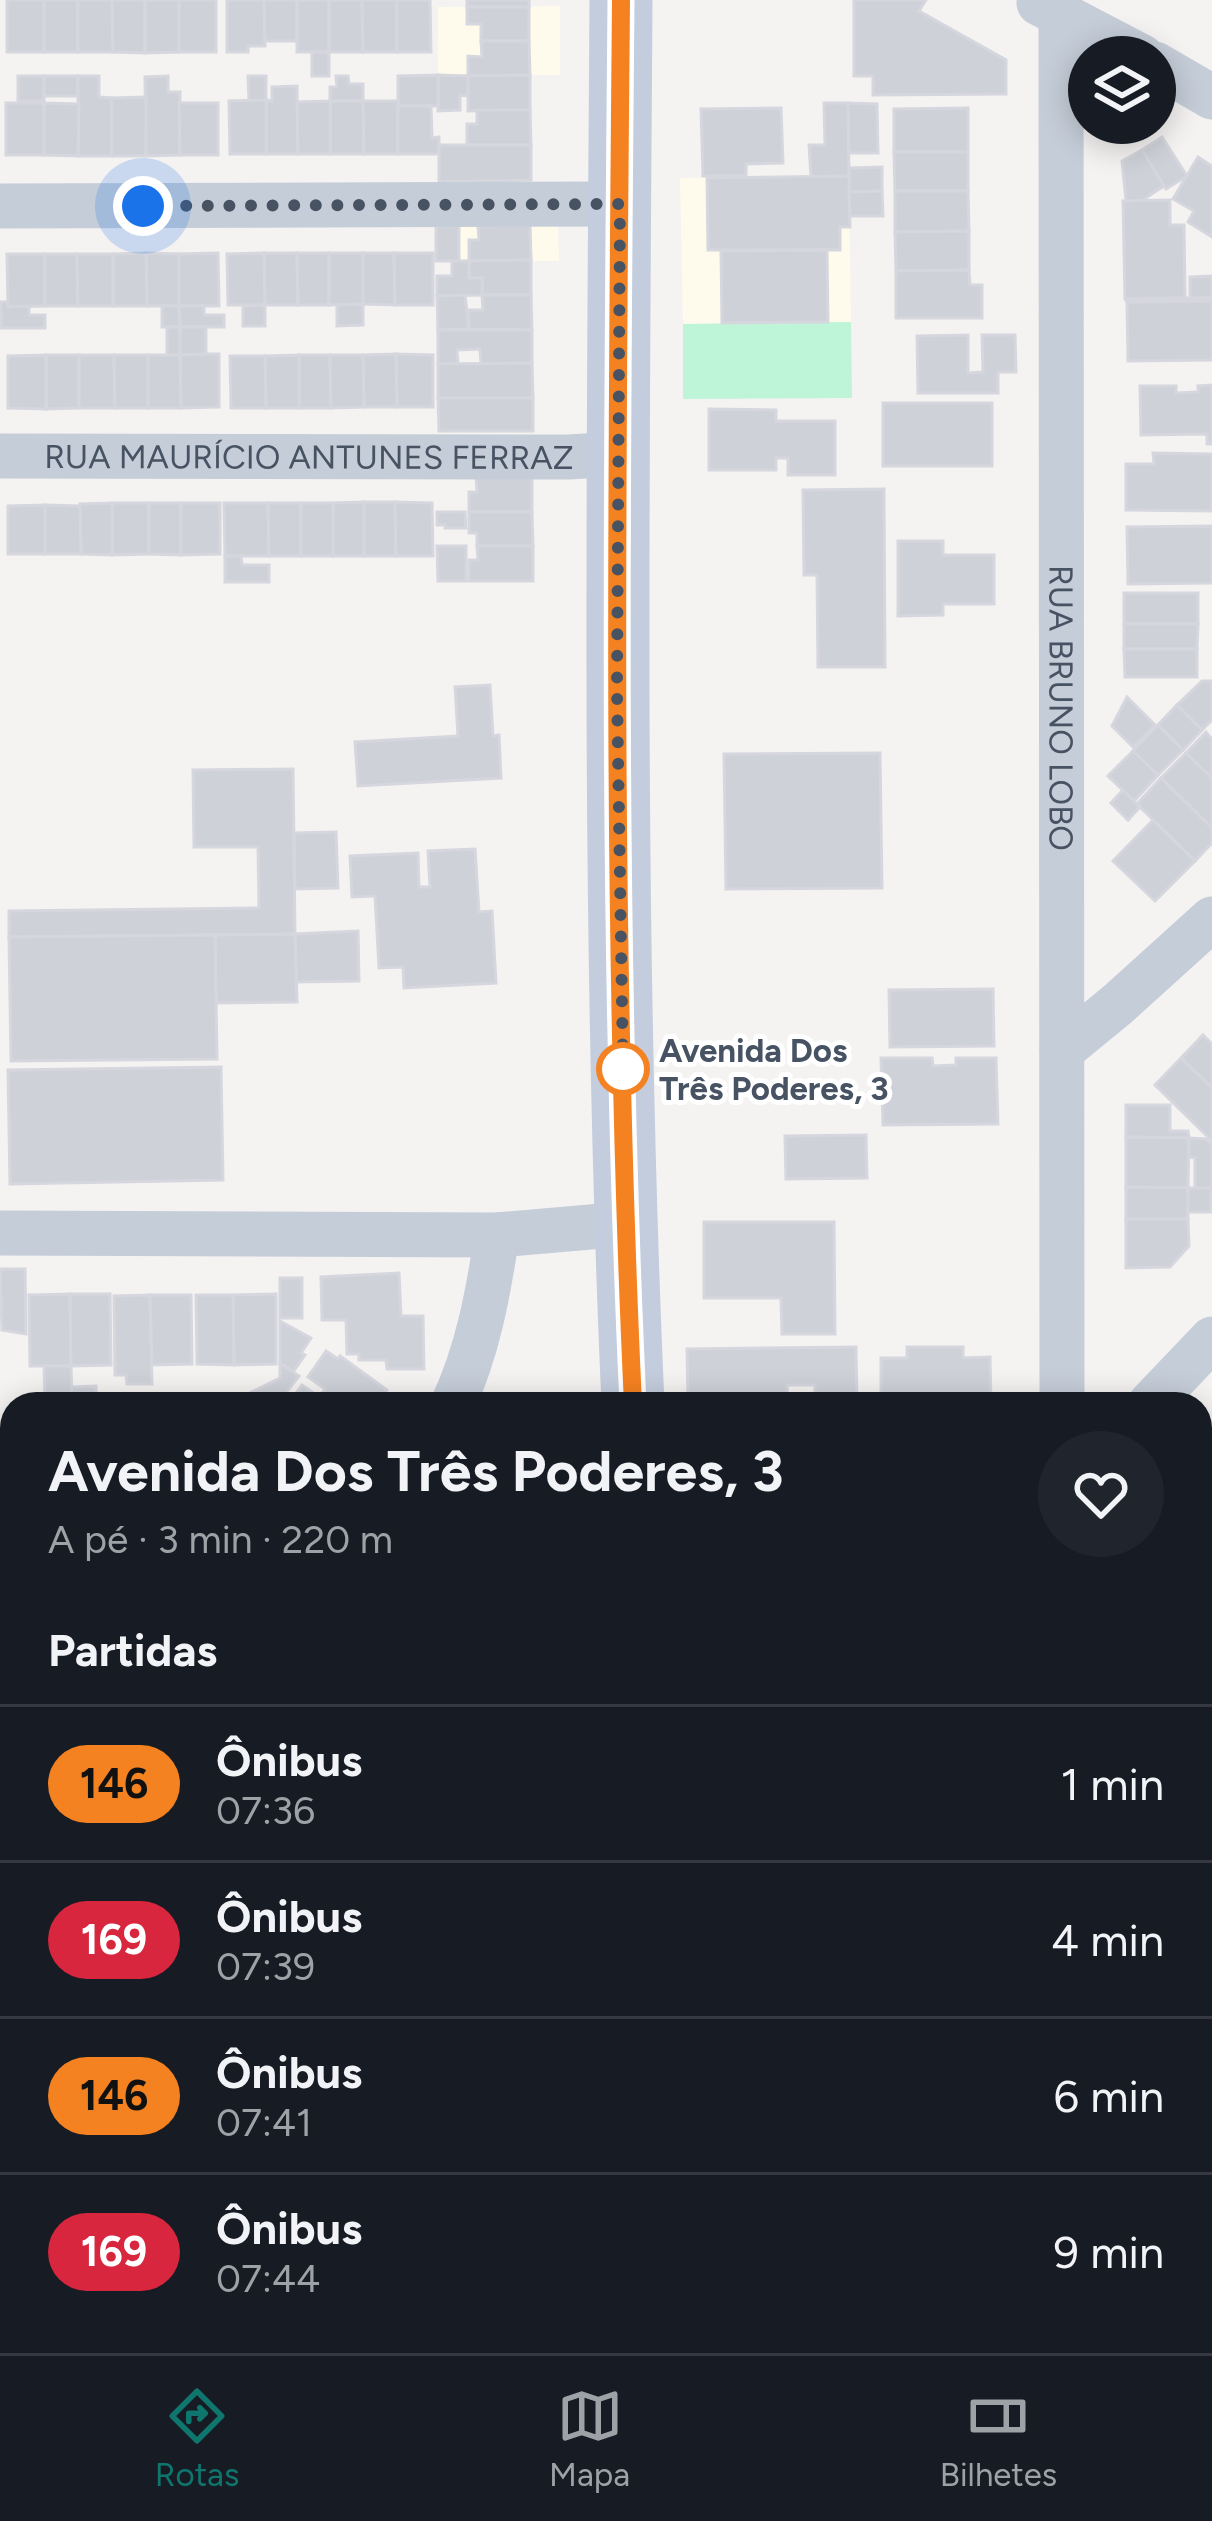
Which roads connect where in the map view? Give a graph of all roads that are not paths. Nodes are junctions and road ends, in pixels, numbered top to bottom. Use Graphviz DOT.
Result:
graph roads {
  1 [pos="621,0"];
  2 [pos="1048,8"];
  3 [pos="1102,36"];
  4 [pos="1176,76"];
  5 [pos="1212,97"];
  6 [pos="620,204"];
  7 [pos="0,206"];
  8 [pos="618,454"];
  9 [pos="0,457"];
  10 [pos="1212,919"];
  11 [pos="1061,1050"];
  12 [pos="625,1224"];
  13 [pos="0,1233"];
  14 [pos="496,1235"];
  15 [pos="1212,1339"];
  16 [pos="458,1392"];
  17 [pos="632,1392"];
  18 [pos="1062,1392"];
  19 [pos="1161,1392"];
  1 -- 6 [label="main road"];
  2 -- 3 [label="street"];
  2 -- 11 [label="street, RUA BRUNO LOBO"];
  4 -- 5 [label="street"];
  6 -- 7 [label="street"];
  6 -- 8 [label="main road"];
  8 -- 9 [label="street, RUA MAURÍCIO ANTUNES FERRAZ"];
  8 -- 12 [label="main road"];
  10 -- 11 [label="street"];
  11 -- 18 [label="street, RUA BRUNO LOBO"];
  12 -- 14 [label="street"];
  12 -- 17 [label="main road"];
  13 -- 14 [label="street"];
  14 -- 16 [label="street"];
  15 -- 19 [label="street"];
}
